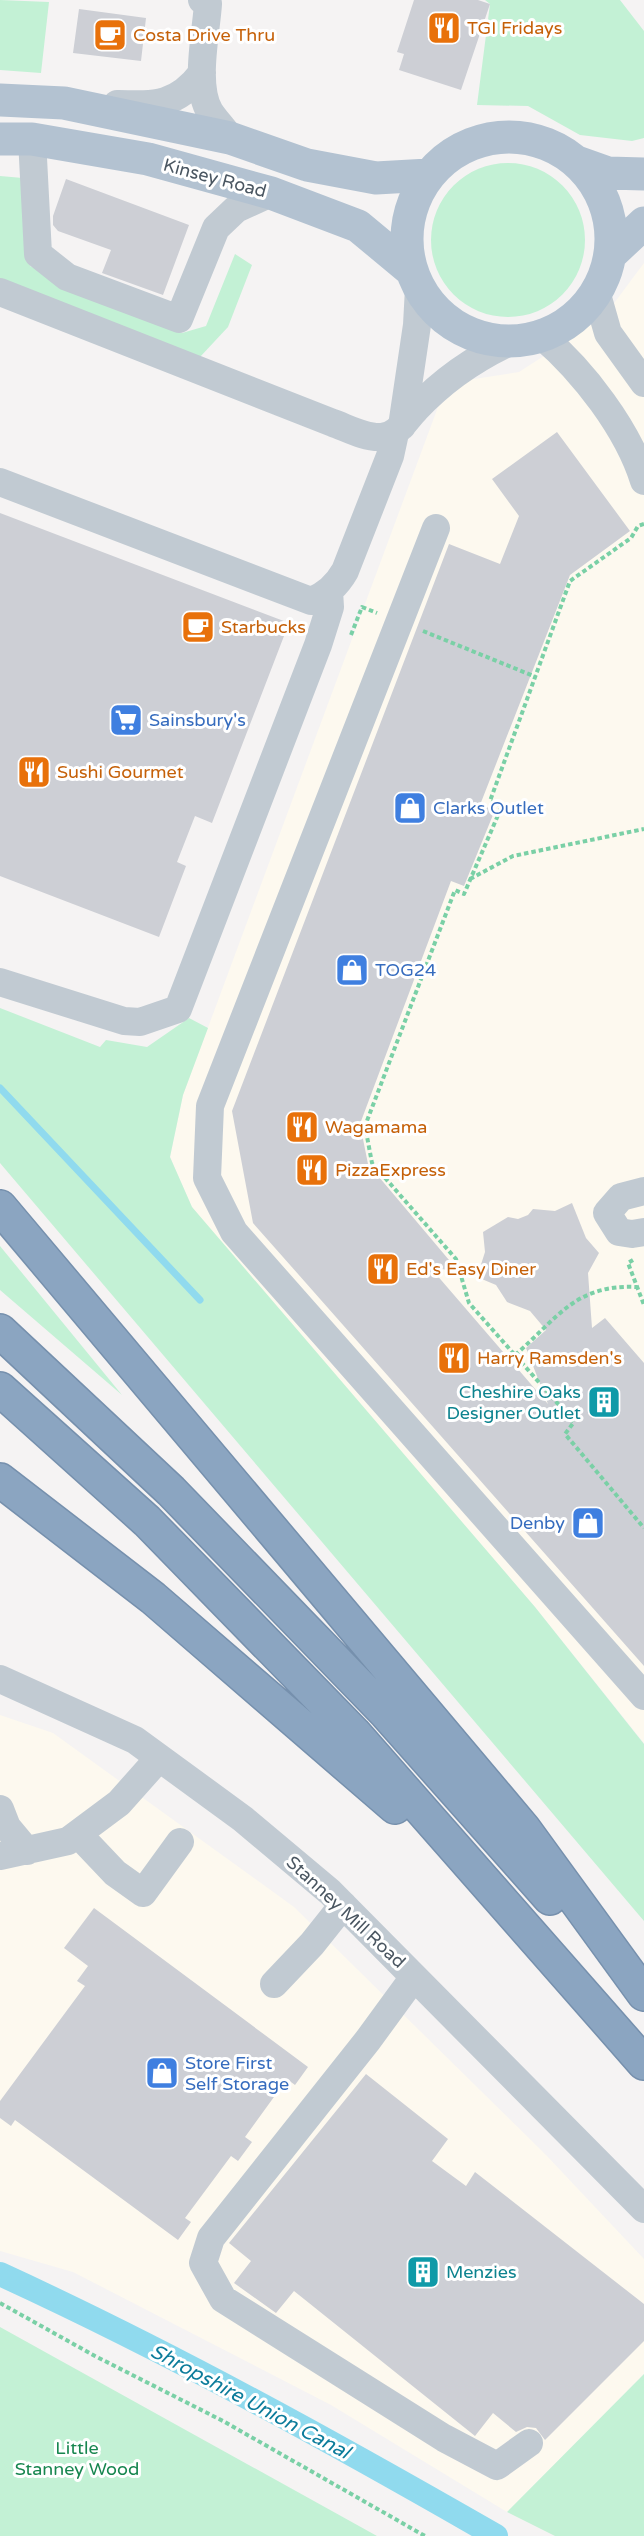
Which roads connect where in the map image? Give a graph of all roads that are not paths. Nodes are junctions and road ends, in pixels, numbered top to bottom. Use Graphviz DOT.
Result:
graph roads {
  1 [pos="202,0"];
  2 [pos="202,73"];
  3 [pos="0,100"];
  4 [pos="64,103"];
  5 [pos="230,138"];
  6 [pos="16,139"];
  7 [pos="577,162"];
  8 [pos="644,174"];
  9 [pos="429,175"];
  10 [pos="271,193"];
  11 [pos="644,223"];
  12 [pos="610,255"];
  13 [pos="415,279"];
  14 [pos="596,291"];
  15 [pos="0,292"];
  16 [pos="527,338"];
  17 [pos="644,383"];
  18 [pos="398,430"];
  19 [pos="644,481"];
  20 [pos="0,482"];
  21 [pos="436,528"];
  22 [pos="329,591"];
  23 [pos="0,982"];
  24 [pos="644,1191"];
  25 [pos="0,1207"];
  26 [pos="640,1245"];
  27 [pos="0,1331"];
  28 [pos="0,1389"];
  29 [pos="0,1480"];
  30 [pos="0,1679"];
  31 [pos="644,1696"];
  32 [pos="159,1758"];
  33 [pos="0,1809"];
  34 [pos="78,1834"];
  35 [pos="180,1842"];
  36 [pos="13,1854"];
  37 [pos="499,1900"];
  38 [pos="343,1905"];
  39 [pos="414,1977"];
  40 [pos="274,1984"];
  41 [pos="644,1994"];
  42 [pos="644,2003"];
  43 [pos="644,2063"];
  44 [pos="644,2209"];
  45 [pos="529,2443"];
  1 -- 2 [label="street"];
  2 -- 4 [label="street"];
  2 -- 5 [label="street"];
  3 -- 4 [label="main road"];
  4 -- 5 [label="main road"];
  5 -- 9 [label="main road"];
  6 -- 10 [label="main road, Kinsey Road"];
  6 -- 10 [label="street"];
  7 -- 8 [label="main road"];
  7 -- 9 [label="main road"];
  7 -- 12 [label="main road"];
  9 -- 13 [label="main road"];
  10 -- 13 [label="main road, Kinsey Road"];
  11 -- 12 [label="main road"];
  12 -- 14 [label="main road"];
  13 -- 16 [label="main road"];
  13 -- 18 [label="street"];
  14 -- 16 [label="main road"];
  14 -- 17 [label="street"];
  15 -- 18 [label="street"];
  16 -- 18 [label="street"];
  16 -- 19 [label="street"];
  18 -- 22 [label="street"];
  20 -- 22 [label="street"];
  21 -- 31 [label="street"];
  22 -- 23 [label="street"];
  24 -- 26 [label="street"];
  25 -- 41 [label="highway"];
  27 -- 42 [label="highway"];
  28 -- 37 [label="highway"];
  29 -- 37 [label="highway"];
  30 -- 32 [label="street, Stanney Mill Road"];
  32 -- 34 [label="street"];
  32 -- 38 [label="street, Stanney Mill Road"];
  33 -- 36 [label="street"];
  34 -- 35 [label="street"];
  34 -- 36 [label="street"];
  37 -- 43 [label="highway"];
  38 -- 39 [label="street, Stanney Mill Road"];
  38 -- 40 [label="street"];
  39 -- 44 [label="street, Stanney Mill Road"];
  39 -- 45 [label="street"];
}
